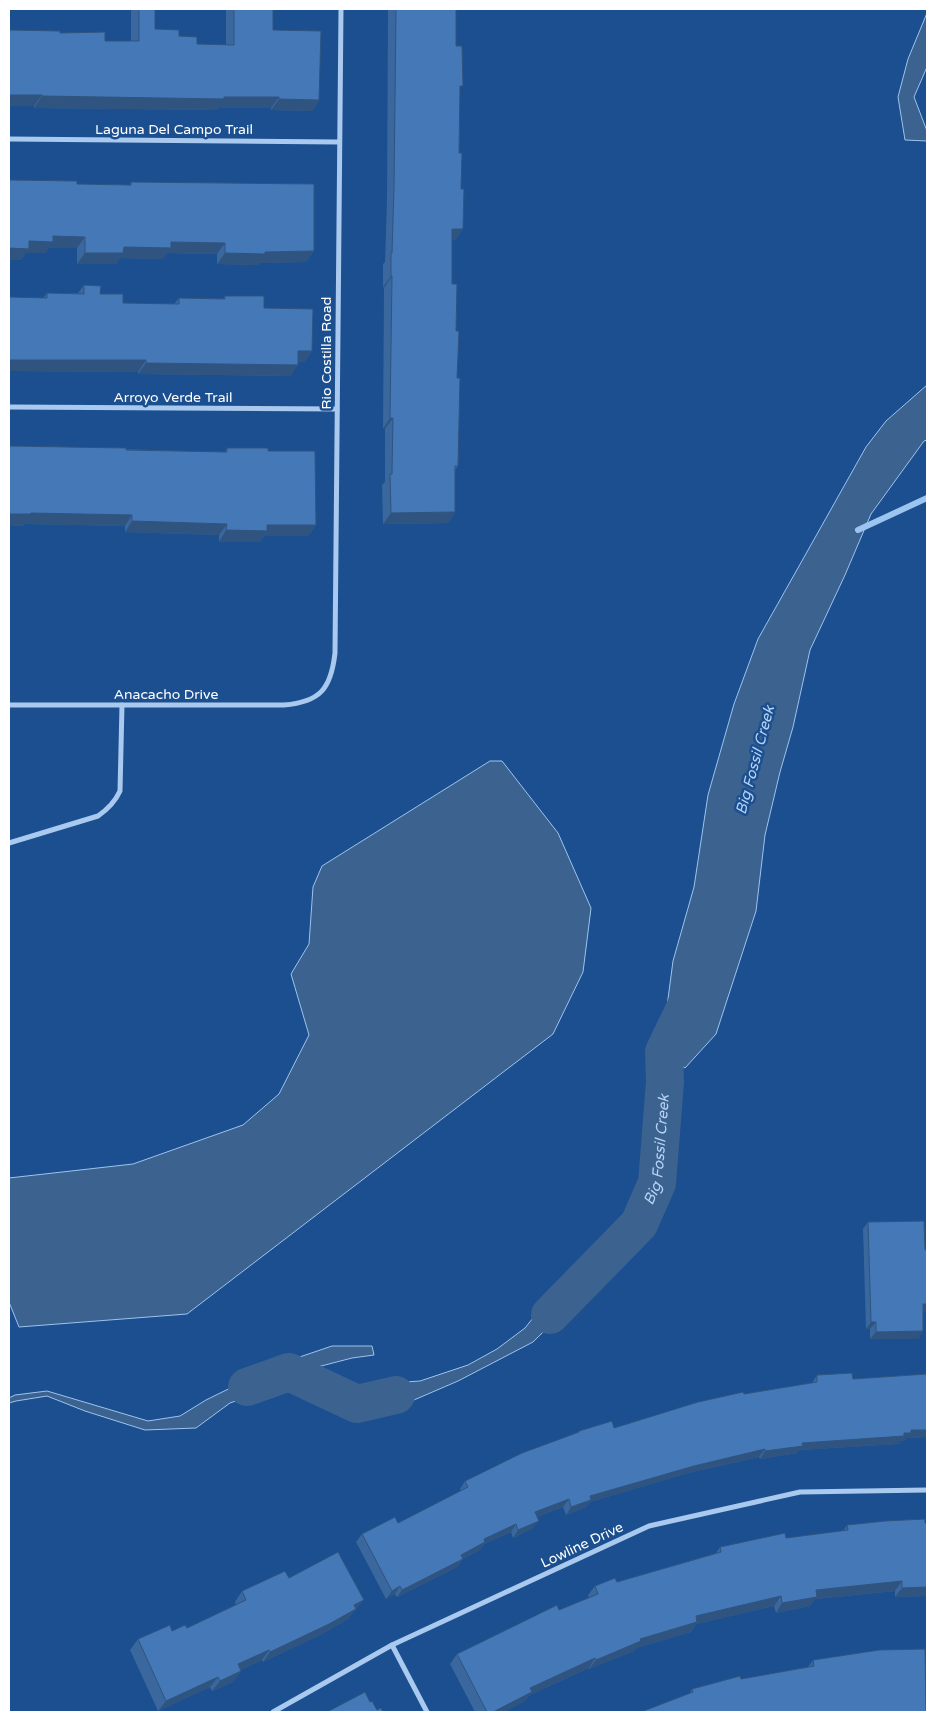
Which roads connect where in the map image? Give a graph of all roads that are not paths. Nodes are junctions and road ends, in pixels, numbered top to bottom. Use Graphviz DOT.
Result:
graph roads {
  1 [pos="342,9"];
  2 [pos="9,139"];
  3 [pos="339,142"];
  4 [pos="9,407"];
  5 [pos="337,409"];
  6 [pos="321,694"];
  7 [pos="9,705"];
  8 [pos="122,705"];
  9 [pos="9,843"];
  10 [pos="927,1490"];
  11 [pos="392,1645"];
  12 [pos="273,1712"];
  13 [pos="427,1712"];
  1 -- 3 [label="street, Rio Costilla Road"];
  2 -- 3 [label="street, Laguna Del Campo Trail"];
  3 -- 5 [label="street, Rio Costilla Road"];
  4 -- 5 [label="street, Arroyo Verde Trail"];
  5 -- 6 [label="street, Rio Costilla Road"];
  6 -- 8 [label="street, Anacacho Drive"];
  7 -- 8 [label="street, Anacacho Drive"];
  8 -- 9 [label="street"];
  10 -- 11 [label="street, Lowline Drive"];
  11 -- 12 [label="street, Lowline Drive"];
  11 -- 13 [label="street"];
}
